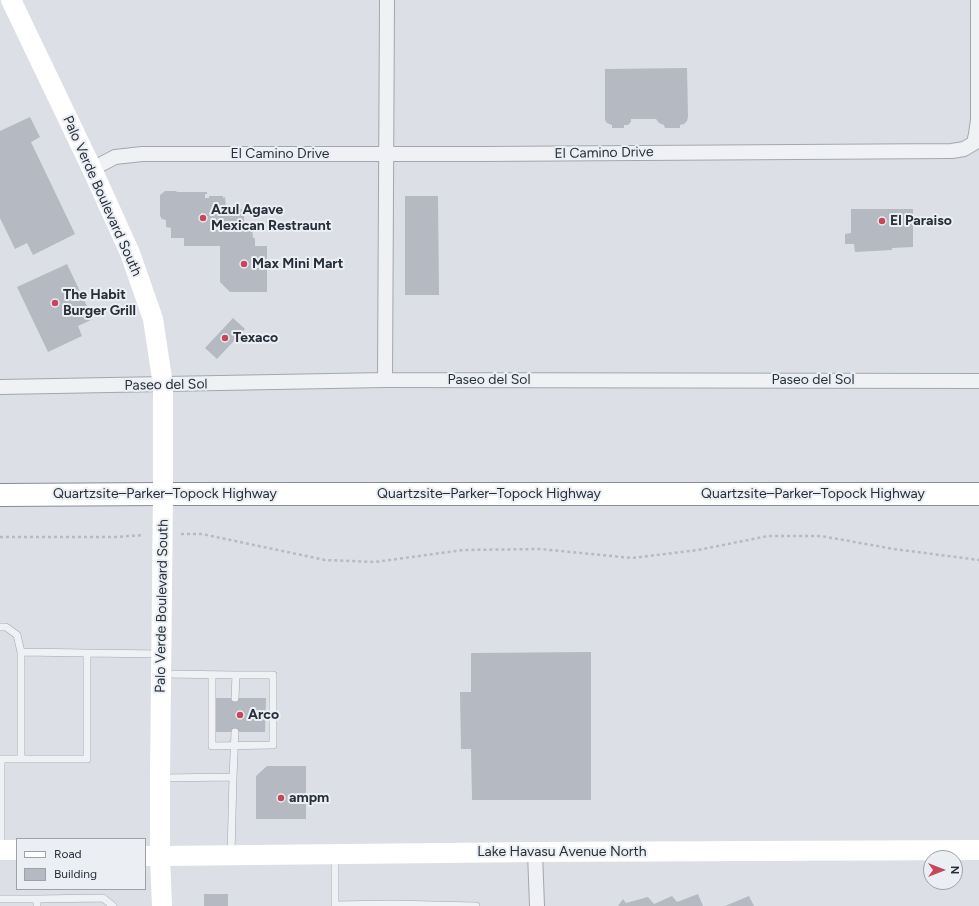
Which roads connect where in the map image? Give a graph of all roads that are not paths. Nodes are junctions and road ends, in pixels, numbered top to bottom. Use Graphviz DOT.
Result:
graph roads {
  1 [pos="11,0"];
  2 [pos="387,0"];
  3 [pos="978,0"];
  4 [pos="386,155"];
  5 [pos="92,169"];
  6 [pos="385,380"];
  7 [pos="979,381"];
  8 [pos="163,385"];
  9 [pos="0,387"];
  10 [pos="163,494"];
  11 [pos="979,494"];
  12 [pos="0,495"];
  13 [pos="0,627"];
  14 [pos="21,652"];
  15 [pos="87,652"];
  16 [pos="162,654"];
  17 [pos="162,674"];
  18 [pos="212,675"];
  19 [pos="236,675"];
  20 [pos="236,698"];
  21 [pos="235,732"];
  22 [pos="235,746"];
  23 [pos="1,759"];
  24 [pos="21,759"];
  25 [pos="233,777"];
  26 [pos="160,778"];
  27 [pos="0,850"];
  28 [pos="16,850"];
  29 [pos="979,850"];
  30 [pos="535,852"];
  31 [pos="335,854"];
  32 [pos="153,856"];
  33 [pos="231,856"];
  34 [pos="0,900"];
  35 [pos="37,902"];
  36 [pos="113,906"];
  37 [pos="162,906"];
  38 [pos="476,906"];
  39 [pos="537,906"];
  1 -- 5 [label="main road, Palo Verde Boulevard South"];
  2 -- 4 [label="street"];
  3 -- 4 [label="street, El Camino Drive"];
  4 -- 5 [label="street, El Camino Drive"];
  4 -- 6 [label="street"];
  5 -- 8 [label="main road, Palo Verde Boulevard South"];
  6 -- 7 [label="street, Paseo del Sol"];
  6 -- 8 [label="street, Paseo del Sol"];
  8 -- 9 [label="street, Paseo del Sol"];
  8 -- 10 [label="main road, Palo Verde Boulevard South"];
  10 -- 11 [label="highway, Quartzsite–Parker–Topock Highway"];
  10 -- 12 [label="highway, Quartzsite–Parker–Topock Highway"];
  10 -- 16 [label="main road, Palo Verde Boulevard South"];
  13 -- 14 [label="lane"];
  14 -- 15 [label="lane"];
  14 -- 24 [label="lane"];
  15 -- 16 [label="lane"];
  15 -- 24 [label="lane"];
  16 -- 17 [label="main road, Palo Verde Boulevard South"];
  17 -- 18 [label="lane"];
  17 -- 26 [label="main road, Palo Verde Boulevard South"];
  18 -- 19 [label="lane"];
  18 -- 22 [label="lane"];
  19 -- 20 [label="lane"];
  19 -- 22 [label="lane"];
  21 -- 22 [label="lane"];
  22 -- 25 [label="lane"];
  23 -- 24 [label="lane"];
  23 -- 27 [label="lane"];
  25 -- 26 [label="lane"];
  25 -- 33 [label="lane"];
  26 -- 32 [label="main road, Palo Verde Boulevard South"];
  27 -- 28 [label="main road"];
  29 -- 30 [label="main road, Lake Havasu Avenue North"];
  30 -- 31 [label="main road, Lake Havasu Avenue North"];
  30 -- 39 [label="street"];
  31 -- 33 [label="main road, Lake Havasu Avenue North"];
  31 -- 38 [label="lane"];
  32 -- 33 [label="main road, Lake Havasu Avenue North"];
  32 -- 37 [label="main road, Palo Verde Boulevard South"];
  34 -- 35 [label="lane"];
  35 -- 36 [label="lane"];
}
